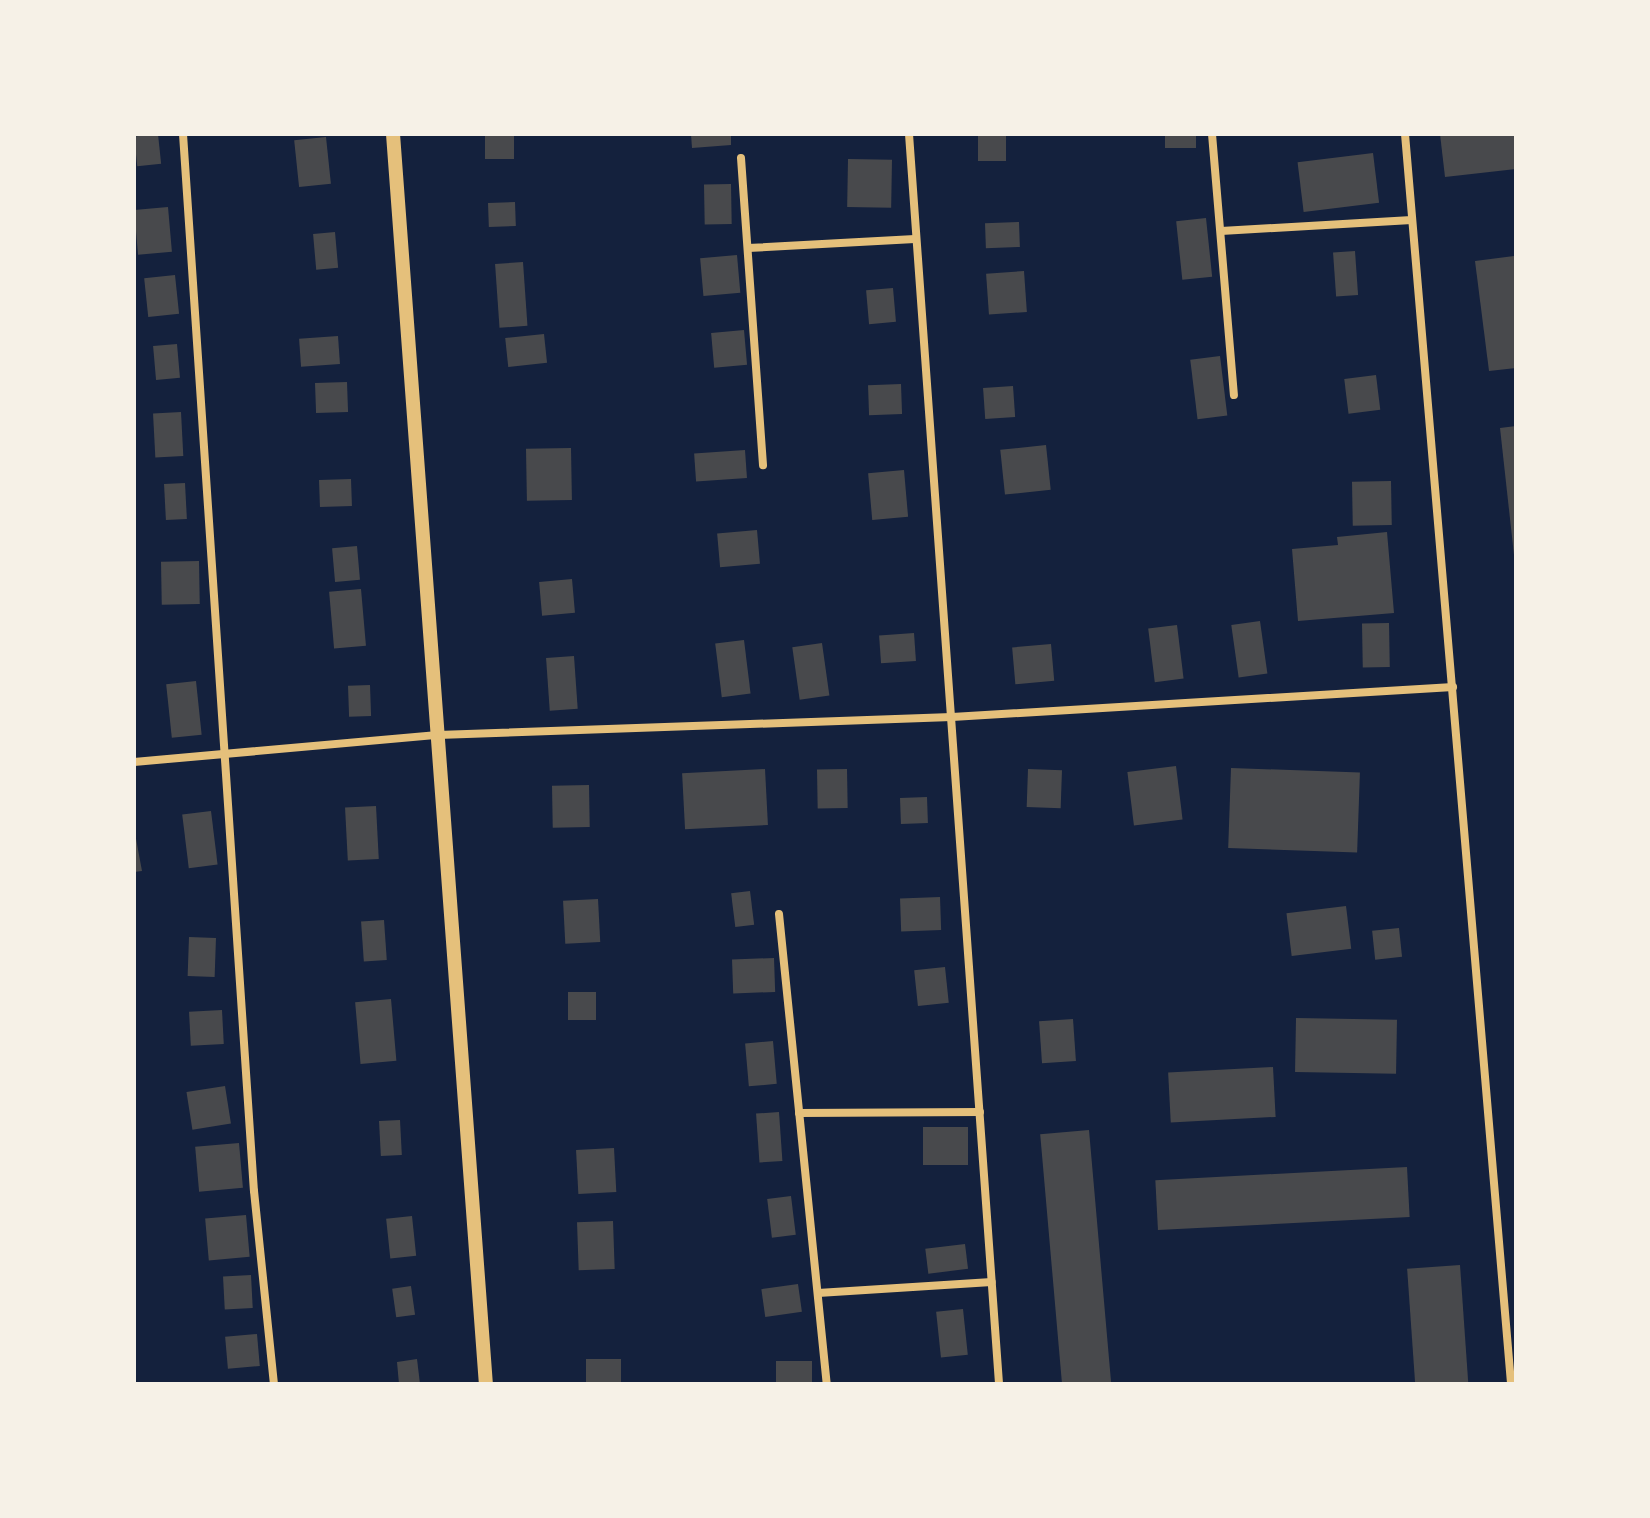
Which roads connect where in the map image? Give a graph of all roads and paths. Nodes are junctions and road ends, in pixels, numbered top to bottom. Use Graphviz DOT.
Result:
graph roads {
  1 [pos="183,134"];
  2 [pos="393,134"];
  3 [pos="909,134"];
  4 [pos="1212,134"];
  5 [pos="1405,134"];
  6 [pos="741,158"];
  7 [pos="1412,220"];
  8 [pos="1221,231"];
  9 [pos="915,239"];
  10 [pos="748,248"];
  11 [pos="1234,395"];
  12 [pos="763,465"];
  13 [pos="1453,687"];
  14 [pos="952,717"];
  15 [pos="438,735"];
  16 [pos="223,754"];
  17 [pos="134,762"];
  18 [pos="779,914"];
  19 [pos="980,1112"];
  20 [pos="799,1113"];
  21 [pos="992,1282"];
  22 [pos="818,1293"];
  23 [pos="274,1384"];
  24 [pos="486,1384"];
  25 [pos="827,1384"];
  26 [pos="999,1384"];
  27 [pos="1511,1384"];
  1 -- 16 [label="street"];
  2 -- 15 [label="street"];
  3 -- 9 [label="street"];
  4 -- 8 [label="street"];
  5 -- 7 [label="street"];
  6 -- 10 [label="street"];
  7 -- 8 [label="street"];
  7 -- 13 [label="street"];
  8 -- 11 [label="street"];
  9 -- 10 [label="street"];
  9 -- 14 [label="street"];
  10 -- 12 [label="street"];
  13 -- 14 [label="street"];
  13 -- 27 [label="street"];
  14 -- 15 [label="street"];
  14 -- 19 [label="street"];
  15 -- 16 [label="street"];
  15 -- 24 [label="street"];
  16 -- 17 [label="street"];
  16 -- 23 [label="street"];
  18 -- 20 [label="street"];
  19 -- 20 [label="street"];
  19 -- 21 [label="street"];
  20 -- 22 [label="street"];
  21 -- 22 [label="street"];
  21 -- 26 [label="street"];
  22 -- 25 [label="street"];
}
